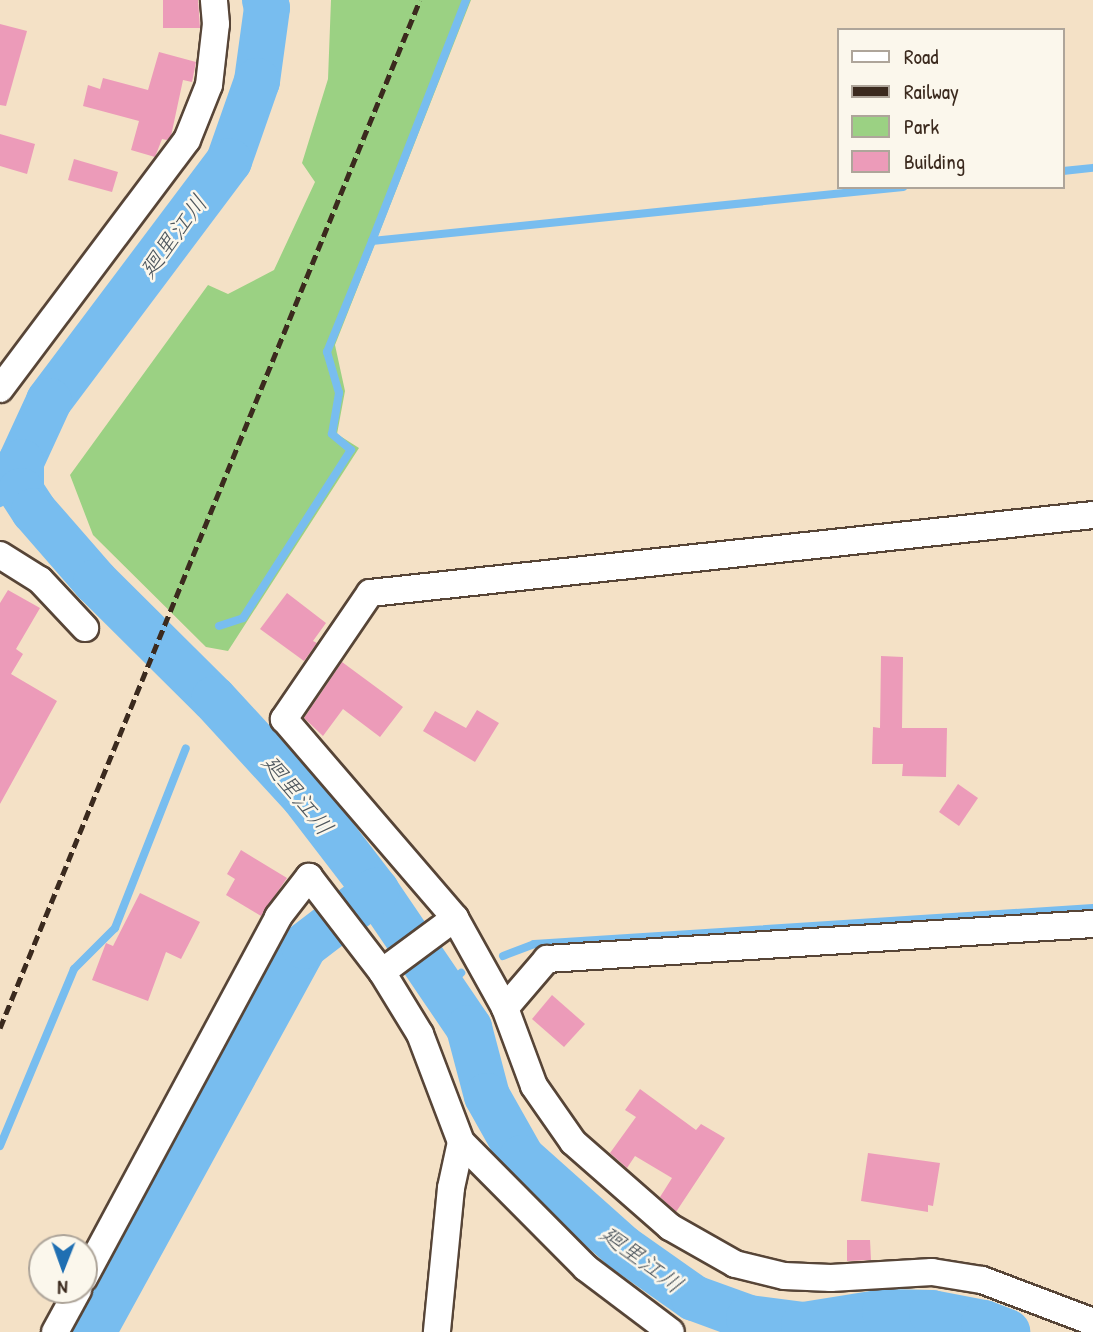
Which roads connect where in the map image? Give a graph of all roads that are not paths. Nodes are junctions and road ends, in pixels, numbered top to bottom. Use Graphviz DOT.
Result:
graph roads {
  1 [pos="214,0"];
  2 [pos="0,389"];
  3 [pos="1093,515"];
  4 [pos="0,555"];
  5 [pos="85,628"];
  6 [pos="455,918"];
  7 [pos="1093,924"];
  8 [pos="382,972"];
  9 [pos="505,1007"];
  10 [pos="461,1142"];
  11 [pos="98,1252"];
  12 [pos="70,1304"];
  13 [pos="1093,1322"];
  14 [pos="55,1332"];
  15 [pos="438,1332"];
  16 [pos="671,1332"];
  1 -- 2 [label="street"];
  3 -- 6 [label="street"];
  4 -- 5 [label="street"];
  6 -- 8 [label="street"];
  6 -- 9 [label="street"];
  7 -- 9 [label="street"];
  8 -- 10 [label="street"];
  8 -- 11 [label="street"];
  9 -- 13 [label="street"];
  10 -- 15 [label="street"];
  10 -- 16 [label="street"];
  12 -- 14 [label="street"];
}
